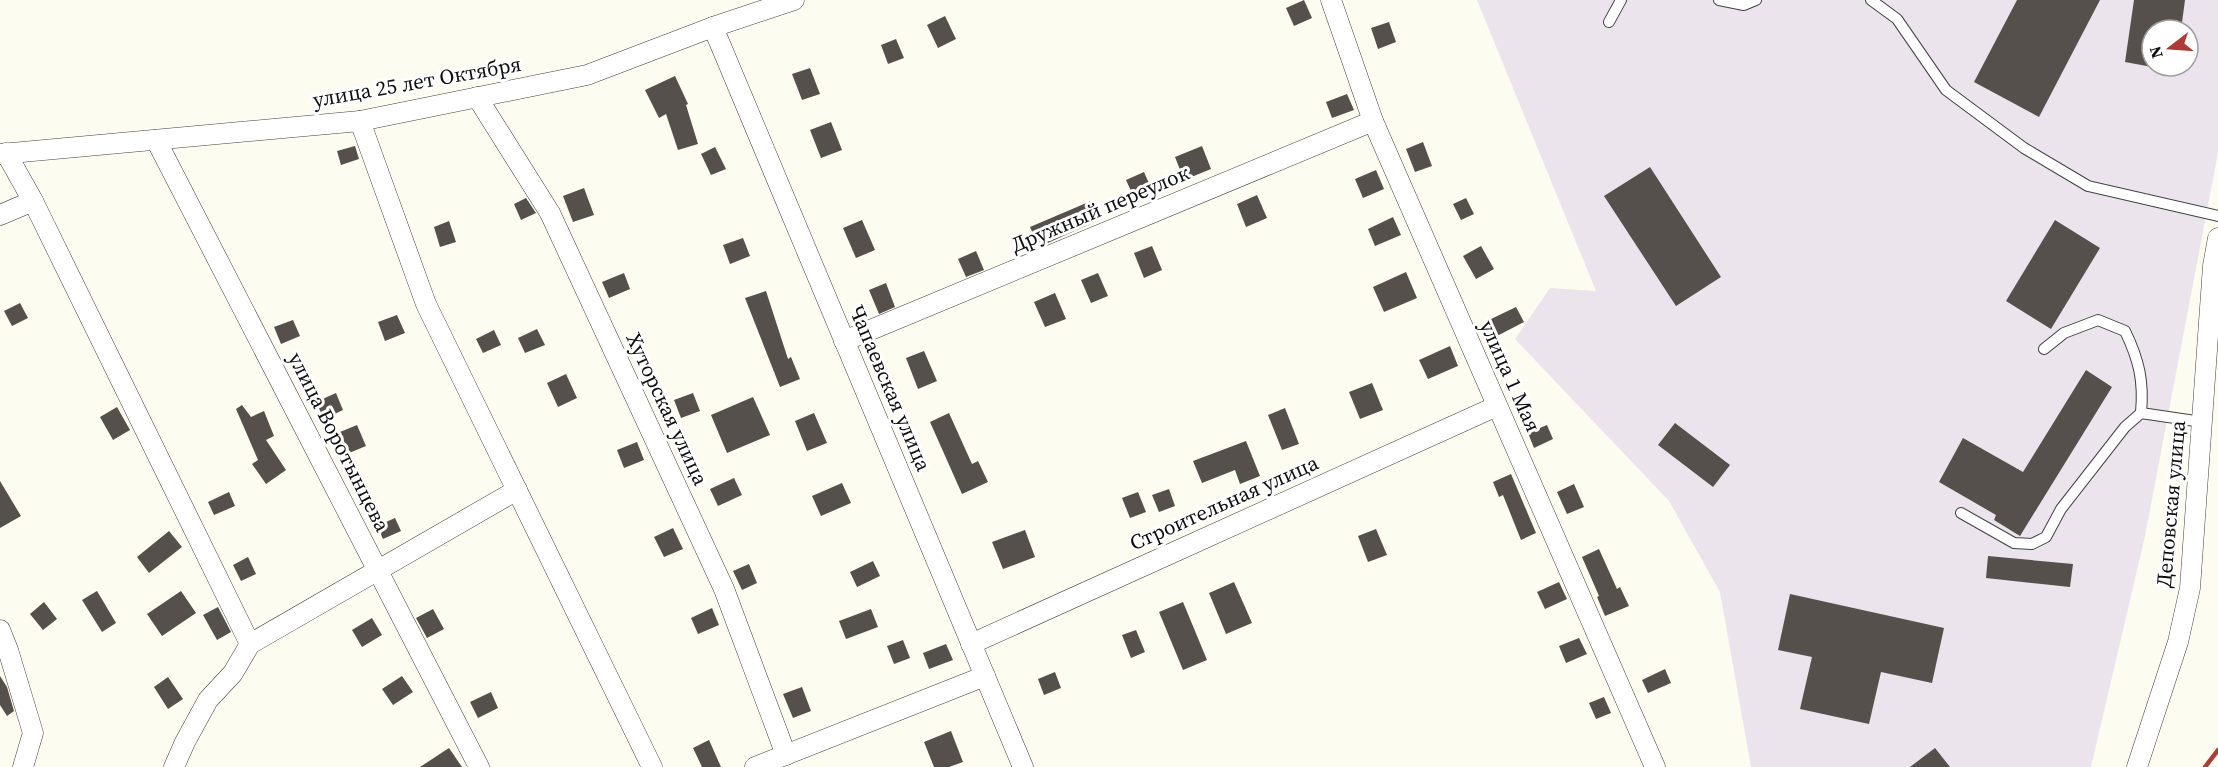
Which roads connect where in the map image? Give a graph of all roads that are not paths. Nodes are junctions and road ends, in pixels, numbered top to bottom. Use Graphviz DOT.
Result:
graph roads {
  1 [pos="794,0"];
  2 [pos="1330,0"];
  3 [pos="1622,0"];
  4 [pos="1719,0"];
  5 [pos="1756,0"];
  6 [pos="1870,0"];
  7 [pos="1609,22"];
  8 [pos="713,27"];
  9 [pos="477,97"];
  10 [pos="360,121"];
  11 [pos="1373,121"];
  12 [pos="156,140"];
  13 [pos="3,153"];
  14 [pos="33,201"];
  15 [pos="0,215"];
  16 [pos="2218,216"];
  17 [pos="2218,238"];
  18 [pos="844,341"];
  19 [pos="2044,349"];
  20 [pos="1497,406"];
  21 [pos="2140,413"];
  22 [pos="2202,422"];
  23 [pos="517,490"];
  24 [pos="1961,513"];
  25 [pos="378,570"];
  26 [pos="0,630"];
  27 [pos="250,644"];
  28 [pos="971,644"];
  29 [pos="985,676"];
  30 [pos="786,755"];
  31 [pos="23,767"];
  32 [pos="174,767"];
  33 [pos="479,767"];
  34 [pos="652,767"];
  35 [pos="755,767"];
  36 [pos="1023,767"];
  37 [pos="1655,767"];
  38 [pos="2137,767"];
  1 -- 8 [label="street, улица 25 лет Октября"];
  2 -- 11 [label="street, улица 1 Мая"];
  3 -- 7 [label="lane"];
  4 -- 5 [label="lane"];
  6 -- 16 [label="lane"];
  8 -- 9 [label="street, улица 25 лет Октября"];
  8 -- 18 [label="street, Чапаевская улица"];
  9 -- 10 [label="street, улица 25 лет Октября"];
  9 -- 30 [label="street, Хуторская улица"];
  10 -- 12 [label="street, улица 25 лет Октября"];
  10 -- 23 [label="street"];
  11 -- 18 [label="street, Дружный переулок"];
  11 -- 20 [label="street, улица 1 Мая"];
  12 -- 13 [label="street, улица 25 лет Октября"];
  12 -- 25 [label="street, улица Воротынцева"];
  13 -- 14 [label="street"];
  14 -- 15 [label="street"];
  14 -- 27 [label="street"];
  17 -- 22 [label="street, Деповская улица"];
  18 -- 28 [label="street, Чапаевская улица"];
  19 -- 21 [label="lane"];
  20 -- 28 [label="street, Строительная улица"];
  20 -- 37 [label="street, улица 1 Мая"];
  21 -- 22 [label="lane"];
  21 -- 24 [label="lane"];
  22 -- 38 [label="street, Деповская улица"];
  23 -- 25 [label="street"];
  23 -- 34 [label="street"];
  25 -- 27 [label="street"];
  25 -- 33 [label="street, улица Воротынцева"];
  26 -- 31 [label="street"];
  27 -- 32 [label="street"];
  28 -- 29 [label="street, Чапаевская улица"];
  29 -- 30 [label="street"];
  29 -- 36 [label="street, Чапаевская улица"];
  30 -- 35 [label="street"];
}
